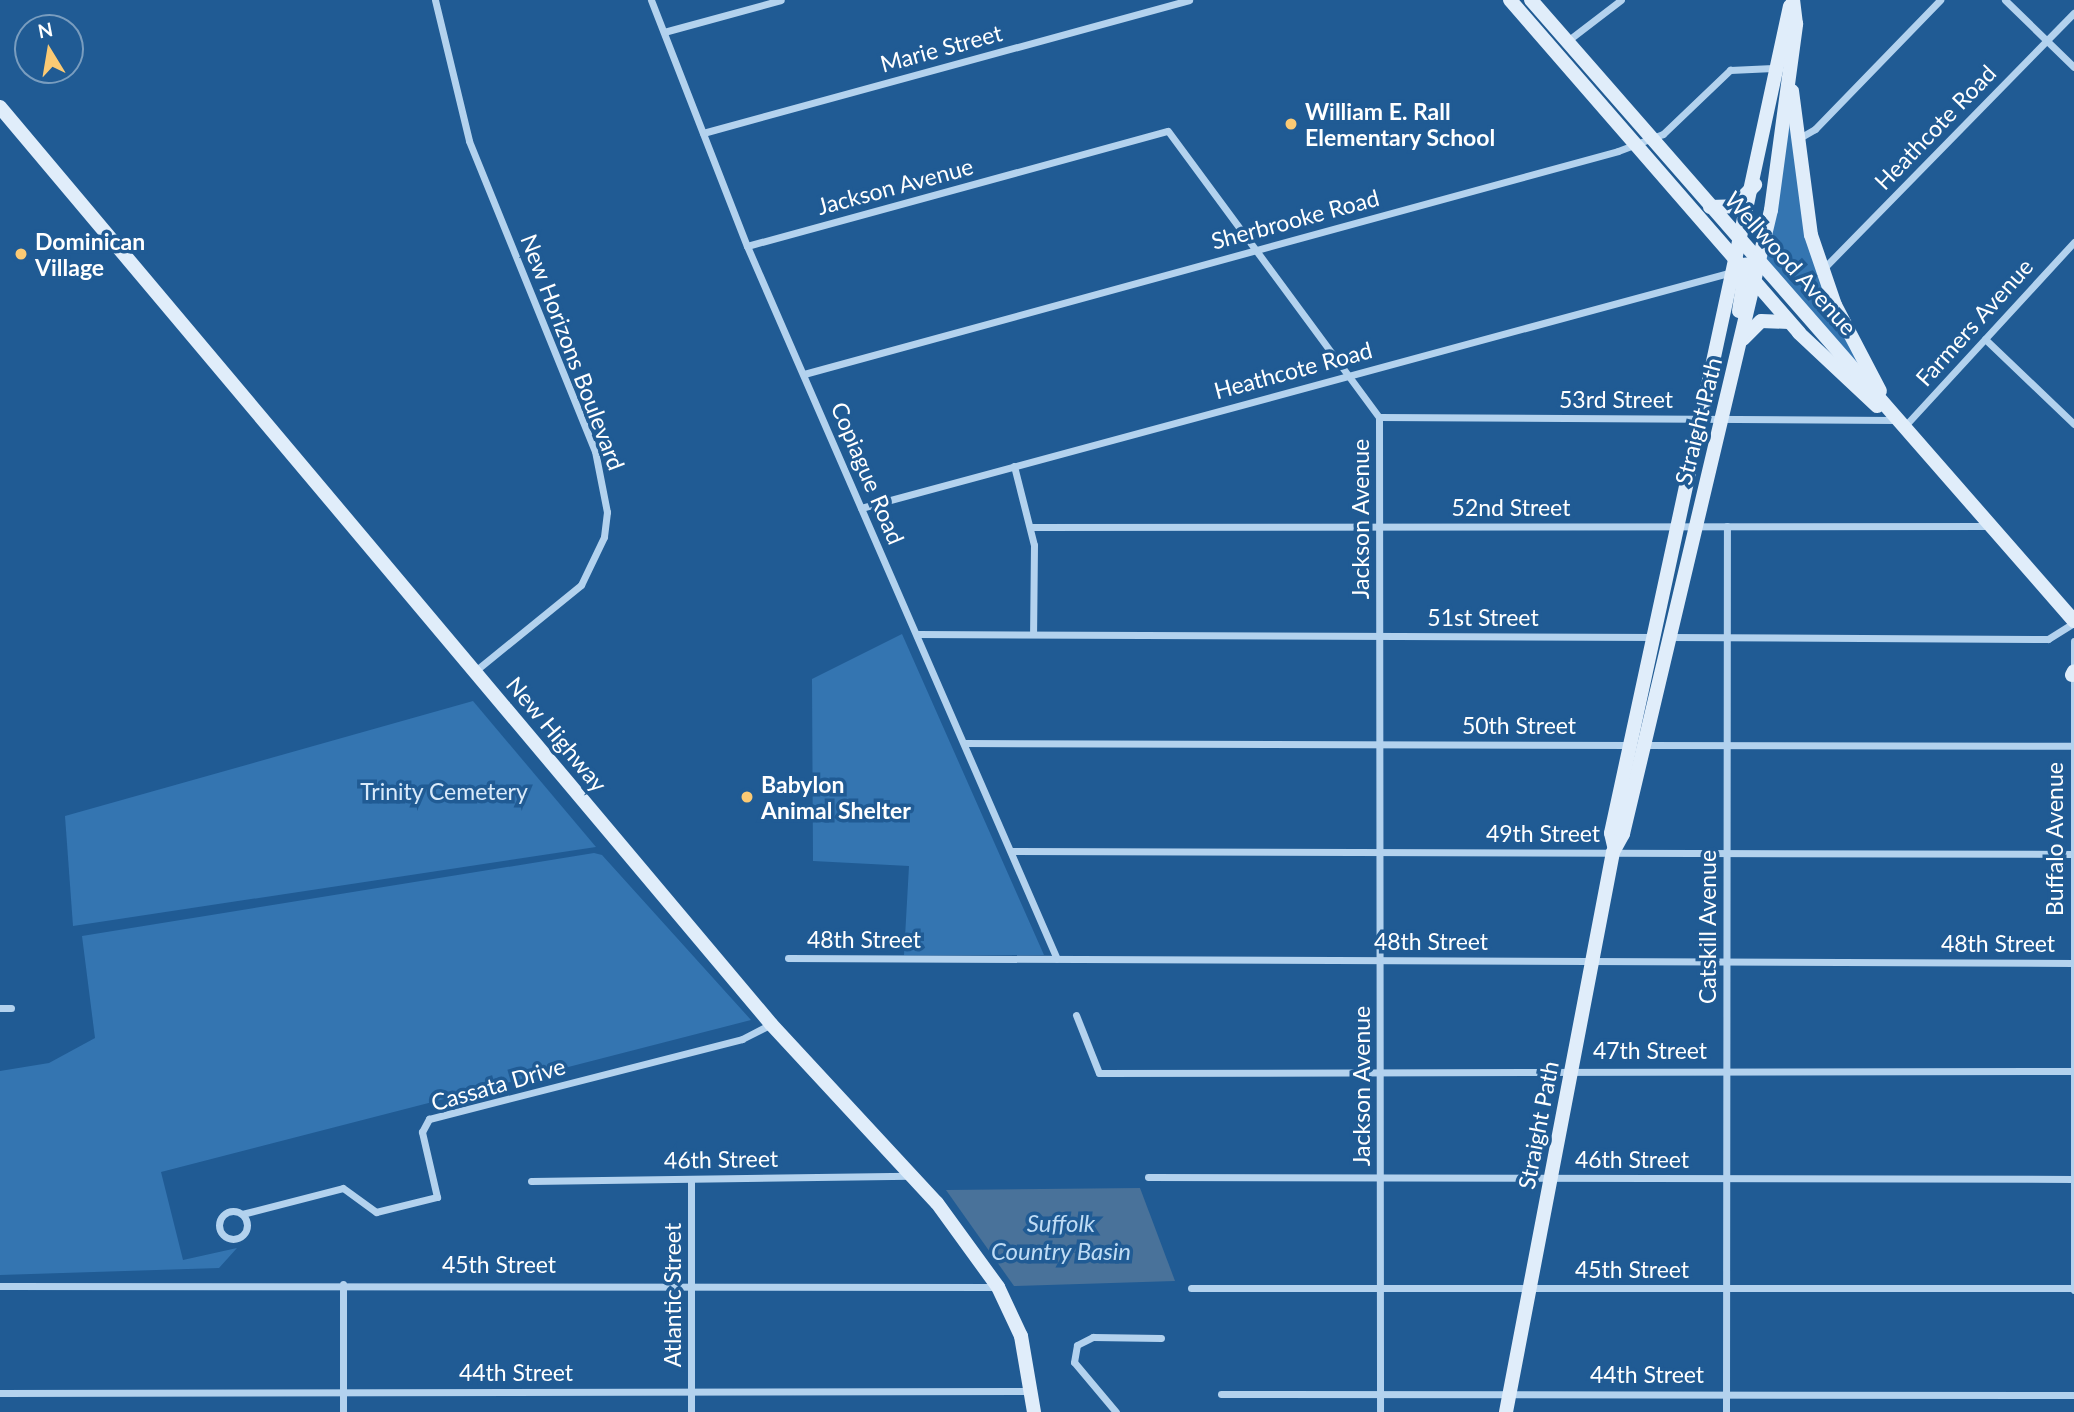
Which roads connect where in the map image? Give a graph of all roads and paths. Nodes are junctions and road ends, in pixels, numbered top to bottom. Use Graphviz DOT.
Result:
graph roads {
  1 [pos="435,0"];
  2 [pos="651,0"];
  3 [pos="780,0"];
  4 [pos="1189,0"];
  5 [pos="1510,0"];
  6 [pos="1531,0"];
  7 [pos="1621,0"];
  8 [pos="1793,0"];
  9 [pos="1940,0"];
  10 [pos="2005,0"];
  11 [pos="2074,13"];
  12 [pos="664,32"];
  13 [pos="1567,41"];
  14 [pos="2046,41"];
  15 [pos="1555,52"];
  16 [pos="1789,65"];
  17 [pos="2074,67"];
  18 [pos="1773,68"];
  19 [pos="0,107"];
  20 [pos="703,133"];
  21 [pos="1651,138"];
  22 [pos="1796,141"];
  23 [pos="1636,144"];
  24 [pos="1756,184"];
  25 [pos="1710,207"];
  26 [pos="2074,242"];
  27 [pos="1743,243"];
  28 [pos="747,246"];
  29 [pos="1255,250"];
  30 [pos="1760,262"];
  31 [pos="1823,269"];
  32 [pos="1744,270"];
  33 [pos="1789,323"];
  34 [pos="1985,339"];
  35 [pos="1741,343"];
  36 [pos="1734,371"];
  37 [pos="804,374"];
  38 [pos="1349,374"];
  39 [pos="1379,417"];
  40 [pos="1702,419"];
  41 [pos="1723,419"];
  42 [pos="1899,424"];
  43 [pos="2074,424"];
  44 [pos="1014,466"];
  45 [pos="861,508"];
  46 [pos="1678,526"];
  47 [pos="1696,526"];
  48 [pos="1727,526"];
  49 [pos="1990,526"];
  50 [pos="1031,527"];
  51 [pos="1379,527"];
  52 [pos="2074,622"];
  53 [pos="1033,634"];
  54 [pos="917,635"];
  55 [pos="1380,636"];
  56 [pos="1726,636"];
  57 [pos="1654,637"];
  58 [pos="1670,637"];
  59 [pos="2074,641"];
  60 [pos="473,672"];
  61 [pos="2073,673"];
  62 [pos="964,743"];
  63 [pos="1380,744"];
  64 [pos="1637,745"];
  65 [pos="1726,745"];
  66 [pos="2074,746"];
  67 [pos="1614,849"];
  68 [pos="1011,851"];
  69 [pos="1380,851"];
  70 [pos="1726,853"];
  71 [pos="2074,854"];
  72 [pos="788,958"];
  73 [pos="1057,959"];
  74 [pos="1380,960"];
  75 [pos="1590,961"];
  76 [pos="1726,962"];
  77 [pos="2074,963"];
  78 [pos="11,1007"];
  79 [pos="0,1008"];
  80 [pos="1076,1015"];
  81 [pos="771,1024"];
  82 [pos="1380,1068"];
  83 [pos="1572,1069"];
  84 [pos="1726,1069"];
  85 [pos="2074,1071"];
  86 [pos="910,1176"];
  87 [pos="1148,1177"];
  88 [pos="1380,1177"];
  89 [pos="1550,1178"];
  90 [pos="1726,1178"];
  91 [pos="691,1179"];
  92 [pos="2074,1179"];
  93 [pos="531,1181"];
  94 [pos="242,1214"];
  95 [pos="691,1283"];
  96 [pos="343,1284"];
  97 [pos="0,1286"];
  98 [pos="998,1287"];
  99 [pos="1191,1288"];
  100 [pos="1380,1288"];
  101 [pos="1530,1288"];
  102 [pos="1726,1288"];
  103 [pos="2074,1289"];
  104 [pos="1161,1338"];
  105 [pos="691,1391"];
  106 [pos="1032,1391"];
  107 [pos="343,1392"];
  108 [pos="1510,1393"];
  109 [pos="1726,1393"];
  110 [pos="0,1394"];
  111 [pos="1221,1394"];
  112 [pos="1380,1394"];
  113 [pos="2074,1395"];
  114 [pos="343,1412"];
  115 [pos="691,1412"];
  116 [pos="1034,1412"];
  117 [pos="1116,1412"];
  118 [pos="1380,1412"];
  119 [pos="1506,1412"];
  120 [pos="1726,1412"];
  1 -- 60 [label="street, New Horizons Boulevard"];
  2 -- 12 [label="street, Copiague Road"];
  3 -- 12 [label="street"];
  4 -- 20 [label="street, Marie Street"];
  5 -- 15 [label="main road, Wellwood Avenue"];
  6 -- 13 [label="main road, Wellwood Avenue"];
  7 -- 13 [label="street"];
  8 -- 16 [label="main road, Straight Path"];
  8 -- 18 [label="main road, Straight Path"];
  9 -- 22 [label="street"];
  10 -- 14 [label="street"];
  11 -- 14 [label="street, Heathcote Road"];
  12 -- 20 [label="street, Copiague Road"];
  13 -- 15 [label="street"];
  13 -- 21 [label="main road, Wellwood Avenue"];
  14 -- 17 [label="street"];
  14 -- 31 [label="street, Heathcote Road"];
  15 -- 23 [label="main road, Wellwood Avenue"];
  16 -- 22 [label="main road"];
  16 -- 30 [label="main road, Straight Path"];
  18 -- 21 [label="street, Sherbrooke Road"];
  18 -- 24 [label="main road, Straight Path"];
  19 -- 60 [label="main road, New Highway"];
  20 -- 28 [label="street, Copiague Road"];
  21 -- 23 [label="street, Sherbrooke Road"];
  21 -- 25 [label="main road, Wellwood Avenue"];
  22 -- 31 [label="main road"];
  23 -- 29 [label="street, Sherbrooke Road"];
  23 -- 32 [label="main road, Wellwood Avenue"];
  24 -- 25 [label="main road"];
  24 -- 27 [label="main road, Straight Path"];
  25 -- 27 [label="main road, Wellwood Avenue"];
  26 -- 34 [label="street, Farmers Avenue"];
  27 -- 30 [label="main road, Wellwood Avenue"];
  27 -- 32 [label="main road, Straight Path"];
  28 -- 29 [label="street, Jackson Avenue"];
  28 -- 37 [label="street, Copiague Road"];
  29 -- 37 [label="street, Sherbrooke Road"];
  29 -- 38 [label="street, Jackson Avenue"];
  30 -- 32 [label="main road, Straight Path"];
  30 -- 42 [label="main road, Wellwood Avenue"];
  31 -- 42 [label="main road"];
  32 -- 33 [label="main road, Wellwood Avenue"];
  32 -- 35 [label="main road, Straight Path"];
  32 -- 36 [label="main road"];
  32 -- 38 [label="street, Heathcote Road"];
  32 -- 40 [label="main road, Straight Path"];
  33 -- 35 [label="main road"];
  33 -- 42 [label="main road, Wellwood Avenue"];
  34 -- 42 [label="street, Farmers Avenue"];
  34 -- 43 [label="street"];
  35 -- 36 [label="main road, Straight Path"];
  36 -- 41 [label="main road, Straight Path"];
  37 -- 45 [label="street, Copiague Road"];
  38 -- 39 [label="street, Jackson Avenue"];
  38 -- 44 [label="street, Heathcote Road"];
  39 -- 40 [label="street, 53rd Street"];
  39 -- 51 [label="street, Jackson Avenue"];
  40 -- 41 [label="street, 53rd Street"];
  40 -- 46 [label="main road, Straight Path"];
  41 -- 42 [label="street, 53rd Street"];
  41 -- 47 [label="main road, Straight Path"];
  42 -- 49 [label="main road, Wellwood Avenue"];
  44 -- 45 [label="street, Heathcote Road"];
  44 -- 50 [label="street"];
  45 -- 54 [label="street, Copiague Road"];
  46 -- 47 [label="street, 52nd Street"];
  46 -- 51 [label="street, 52nd Street"];
  46 -- 57 [label="main road, Straight Path"];
  47 -- 48 [label="street, 52nd Street"];
  47 -- 58 [label="main road, Straight Path"];
  48 -- 49 [label="street, 52nd Street"];
  48 -- 56 [label="street, Catskill Avenue"];
  49 -- 52 [label="main road, Wellwood Avenue"];
  50 -- 51 [label="street, 52nd Street"];
  50 -- 53 [label="street"];
  51 -- 55 [label="street, Jackson Avenue"];
  52 -- 56 [label="street, 51st Street"];
  53 -- 54 [label="street, 51st Street"];
  53 -- 55 [label="street, 51st Street"];
  54 -- 62 [label="street, Copiague Road"];
  55 -- 57 [label="street, 51st Street"];
  55 -- 63 [label="street, Jackson Avenue"];
  56 -- 58 [label="street, 51st Street"];
  56 -- 65 [label="street, Catskill Avenue"];
  57 -- 58 [label="street, 51st Street"];
  57 -- 64 [label="main road, Straight Path"];
  58 -- 64 [label="main road, Straight Path"];
  59 -- 61 [label="street, Buffalo Avenue"];
  60 -- 81 [label="main road, New Highway"];
  61 -- 66 [label="street, Buffalo Avenue"];
  62 -- 63 [label="street, 50th Street"];
  62 -- 68 [label="street, Copiague Road"];
  63 -- 64 [label="street, 50th Street"];
  63 -- 69 [label="street, Jackson Avenue"];
  64 -- 65 [label="street, 50th Street"];
  64 -- 67 [label="main road, Straight Path"];
  65 -- 66 [label="street, 50th Street"];
  65 -- 70 [label="street, Catskill Avenue"];
  66 -- 71 [label="street, Buffalo Avenue"];
  67 -- 69 [label="street, 49th Street"];
  67 -- 70 [label="street, 49th Street"];
  67 -- 75 [label="main road, Straight Path"];
  68 -- 69 [label="street, 49th Street"];
  68 -- 73 [label="street, Copiague Road"];
  69 -- 74 [label="street, Jackson Avenue"];
  70 -- 71 [label="street, 49th Street"];
  70 -- 76 [label="street, Catskill Avenue"];
  71 -- 77 [label="street, Buffalo Avenue"];
  72 -- 73 [label="street, 48th Street"];
  73 -- 74 [label="street, 48th Street"];
  74 -- 75 [label="street, 48th Street"];
  74 -- 82 [label="street, Jackson Avenue"];
  75 -- 76 [label="street, 48th Street"];
  75 -- 83 [label="main road, Straight Path"];
  76 -- 77 [label="street, 48th Street"];
  76 -- 84 [label="street, Catskill Avenue"];
  77 -- 85 [label="street, Buffalo Avenue"];
  78 -- 79 [label="street"];
  80 -- 82 [label="street, 47th Street"];
  81 -- 86 [label="main road, New Highway"];
  81 -- 94 [label="street, Cassata Drive"];
  82 -- 83 [label="street, 47th Street"];
  82 -- 88 [label="street, Jackson Avenue"];
  83 -- 84 [label="street, 47th Street"];
  83 -- 89 [label="main road, Straight Path"];
  84 -- 85 [label="street, 47th Street"];
  84 -- 90 [label="street, Catskill Avenue"];
  85 -- 92 [label="street, Buffalo Avenue"];
  86 -- 91 [label="street, 46th Street"];
  86 -- 98 [label="main road, New Highway"];
  87 -- 88 [label="street, 46th Street"];
  88 -- 89 [label="street, 46th Street"];
  88 -- 100 [label="street, Jackson Avenue"];
  89 -- 90 [label="street, 46th Street"];
  89 -- 101 [label="main road, Straight Path"];
  90 -- 92 [label="street, 46th Street"];
  90 -- 102 [label="street, Catskill Avenue"];
  91 -- 93 [label="street, 46th Street"];
  91 -- 95 [label="street, Atlantic Street"];
  92 -- 103 [label="street, Buffalo Avenue"];
  94 -- 94 [label="street"];
  95 -- 96 [label="street, 45th Street"];
  95 -- 98 [label="street, 45th Street"];
  95 -- 105 [label="street, Atlantic Street"];
  96 -- 97 [label="street, 45th Street"];
  96 -- 107 [label="street"];
  98 -- 106 [label="main road, New Highway"];
  99 -- 100 [label="street, 45th Street"];
  100 -- 101 [label="street, 45th Street"];
  100 -- 112 [label="street, Jackson Avenue"];
  101 -- 102 [label="street, 45th Street"];
  101 -- 108 [label="main road, Straight Path"];
  102 -- 103 [label="street, 45th Street"];
  102 -- 109 [label="street, Catskill Avenue"];
  104 -- 117 [label="street"];
  105 -- 106 [label="street, 44th Street"];
  105 -- 107 [label="street, 44th Street"];
  105 -- 115 [label="street, Atlantic Street"];
  106 -- 116 [label="main road, New Highway"];
  107 -- 110 [label="street, 44th Street"];
  107 -- 114 [label="street"];
  108 -- 109 [label="street, 44th Street"];
  108 -- 112 [label="street, 44th Street"];
  108 -- 119 [label="main road, Straight Path"];
  109 -- 113 [label="street, 44th Street"];
  109 -- 120 [label="street, Catskill Avenue"];
  111 -- 112 [label="street, 44th Street"];
  112 -- 118 [label="street, Jackson Avenue"];
}
